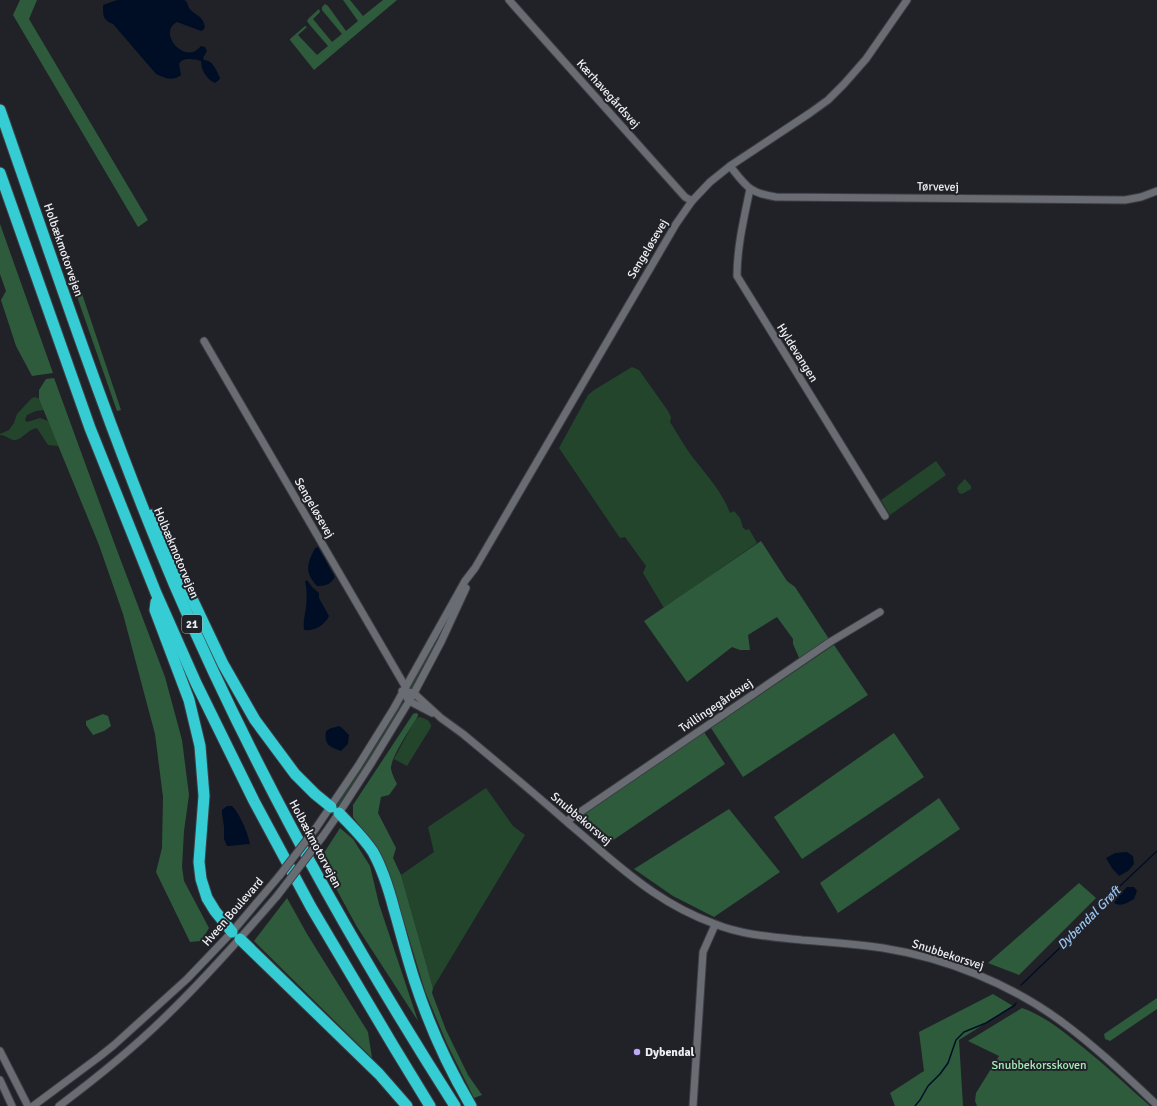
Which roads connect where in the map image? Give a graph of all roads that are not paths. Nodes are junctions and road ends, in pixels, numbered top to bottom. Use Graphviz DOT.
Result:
graph roads {
  1 [pos="509,0"];
  2 [pos="907,0"];
  3 [pos="0,110"];
  4 [pos="730,166"];
  5 [pos="0,173"];
  6 [pos="750,189"];
  7 [pos="1157,191"];
  8 [pos="692,201"];
  9 [pos="204,341"];
  10 [pos="138,494"];
  11 [pos="885,516"];
  12 [pos="475,568"];
  13 [pos="156,593"];
  14 [pos="880,612"];
  15 [pos="404,688"];
  16 [pos="414,693"];
  17 [pos="409,701"];
  18 [pos="441,718"];
  19 [pos="335,810"];
  20 [pos="567,821"];
  21 [pos="716,924"];
  22 [pos="236,935"];
  23 [pos="0,1051"];
  24 [pos="0,1080"];
  25 [pos="1157,1105"];
  26 [pos="12,1106"];
  27 [pos="28,1106"];
  28 [pos="33,1106"];
  29 [pos="59,1106"];
  30 [pos="407,1106"];
  31 [pos="430,1106"];
  32 [pos="455,1106"];
  33 [pos="471,1106"];
  34 [pos="693,1106"];
  1 -- 8 [label="street, Kærhavegårdsvej"];
  2 -- 4 [label="street, Sengeløsevej"];
  3 -- 10 [label="highway, Holbækmotorvejen / 21"];
  4 -- 6 [label="street, Tørvevej"];
  4 -- 8 [label="street, Sengeløsevej"];
  5 -- 13 [label="highway, 21"];
  6 -- 7 [label="street, Tørvevej"];
  6 -- 11 [label="street, Hyldevangen"];
  8 -- 12 [label="street, Sengeløsevej"];
  9 -- 15 [label="street, Sengeløsevej"];
  10 -- 19 [label="highway"];
  10 -- 32 [label="highway, Holbækmotorvejen / 21"];
  12 -- 15 [label="street, Sengeløsevej"];
  12 -- 16 [label="street, Sengeløsevej"];
  13 -- 22 [label="highway"];
  13 -- 31 [label="highway, 21"];
  14 -- 20 [label="street, Tvillingegårdsvej"];
  15 -- 16 [label="street"];
  15 -- 17 [label="street, Snubbekorsvej"];
  15 -- 19 [label="street, Hveen Boulevard"];
  16 -- 17 [label="street, Hveen Boulevard"];
  16 -- 18 [label="street, Snubbekorsvej"];
  17 -- 18 [label="street, Snubbekorsvej"];
  17 -- 19 [label="street, Hveen Boulevard"];
  18 -- 20 [label="street, Snubbekorsvej"];
  19 -- 22 [label="street, Hveen Boulevard, bridge"];
  19 -- 22 [label="street, Hveen Boulevard, bridge"];
  19 -- 33 [label="highway"];
  20 -- 21 [label="street, Snubbekorsvej"];
  21 -- 25 [label="street, Snubbekorsvej"];
  21 -- 34 [label="street"];
  22 -- 28 [label="street, Hveen Boulevard"];
  22 -- 29 [label="street, Hveen Boulevard"];
  22 -- 30 [label="highway"];
  23 -- 27 [label="street"];
  24 -- 26 [label="street"];
}
